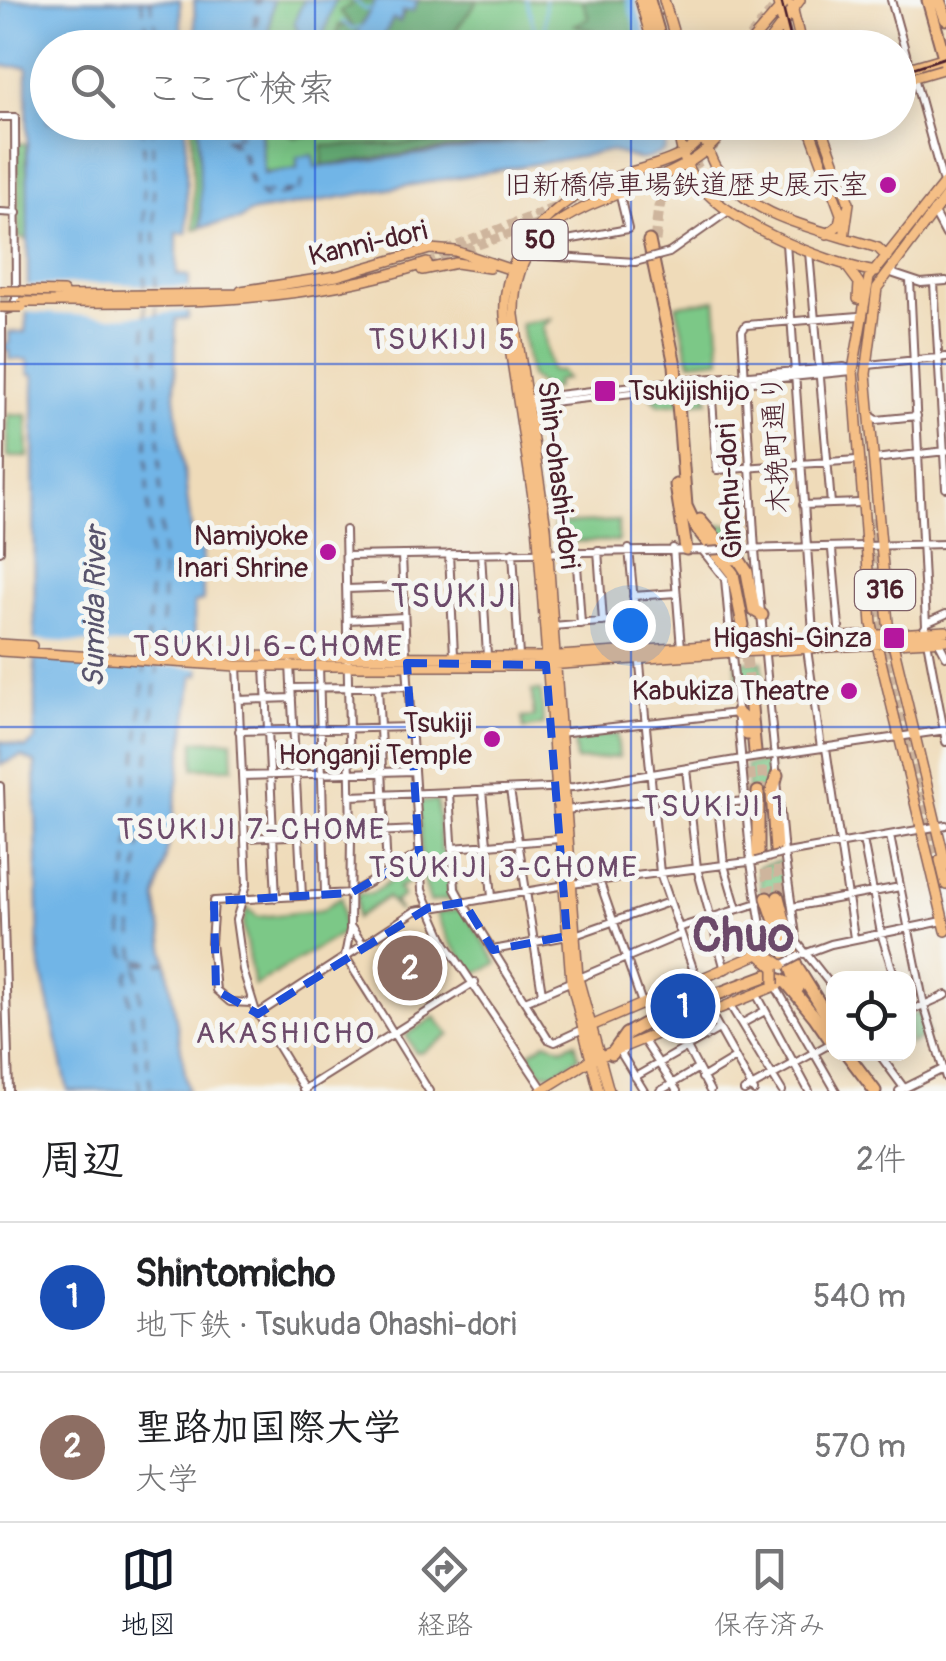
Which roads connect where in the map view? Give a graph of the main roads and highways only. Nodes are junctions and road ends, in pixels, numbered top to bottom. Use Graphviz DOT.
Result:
graph roads {
  1 [pos="652,0"];
  2 [pos="928,0"];
  3 [pos="939,0"];
  4 [pos="788,2"];
  5 [pos="946,19"];
  6 [pos="782,20"];
  7 [pos="661,30"];
  8 [pos="764,30"];
  9 [pos="774,30"];
  10 [pos="784,30"];
  11 [pos="797,30"];
  12 [pos="946,62"];
  13 [pos="916,71"];
  14 [pos="680,140"];
  15 [pos="700,140"];
  16 [pos="706,140"];
  17 [pos="714,140"];
  18 [pos="814,140"];
  19 [pos="826,140"];
  20 [pos="709,150"];
  21 [pos="685,160"];
  22 [pos="665,164"];
  23 [pos="728,180"];
  24 [pos="945,182"];
  25 [pos="946,196"];
  26 [pos="715,198"];
  27 [pos="770,211"];
  28 [pos="759,228"];
  29 [pos="827,234"];
  30 [pos="844,238"];
  31 [pos="882,251"];
  32 [pos="427,260"];
  33 [pos="838,260"];
  34 [pos="892,264"];
  35 [pos="872,272"];
  36 [pos="514,274"];
  37 [pos="0,289"];
  38 [pos="223,298"];
  39 [pos="131,300"];
  40 [pos="660,307"];
  41 [pos="1,309"];
  42 [pos="864,313"];
  43 [pos="856,409"];
  44 [pos="870,410"];
  45 [pos="866,432"];
  46 [pos="702,522"];
  47 [pos="680,549"];
  48 [pos="542,551"];
  49 [pos="762,615"];
  50 [pos="946,631"];
  51 [pos="931,636"];
  52 [pos="892,639"];
  53 [pos="876,640"];
  54 [pos="807,644"];
  55 [pos="0,648"];
  56 [pos="732,648"];
  57 [pos="640,656"];
  58 [pos="350,658"];
  59 [pos="406,659"];
  60 [pos="238,660"];
  61 [pos="550,661"];
  62 [pos="753,696"];
  63 [pos="737,713"];
  64 [pos="777,775"];
  65 [pos="558,787"];
  66 [pos="755,794"];
  67 [pos="941,826"];
  68 [pos="940,862"];
  69 [pos="567,884"];
  70 [pos="946,885"];
  71 [pos="771,898"];
  72 [pos="946,908"];
  73 [pos="944,926"];
  74 [pos="776,929"];
  75 [pos="774,968"];
  76 [pos="799,980"];
  77 [pos="826,1014"];
  78 [pos="814,1016"];
  79 [pos="656,1017"];
  80 [pos="585,1029"];
  81 [pos="826,1031"];
  82 [pos="826,1033"];
  83 [pos="612,1054"];
  84 [pos="856,1061"];
  85 [pos="856,1061"];
  86 [pos="592,1063"];
  87 [pos="545,1090"];
  88 [pos="876,1090"];
  89 [pos="599,1091"];
  90 [pos="609,1091"];
  1 -- 7 [label="highway"];
  2 -- 12 [label="highway"];
  3 -- 5 [label="highway"];
  4 -- 6 [label="main road"];
  4 -- 8 [label="main road"];
  4 -- 11 [label="main road"];
  6 -- 9 [label="main road"];
  6 -- 10 [label="main road"];
  12 -- 13 [label="main road"];
  14 -- 21 [label="main road"];
  14 -- 22 [label="main road"];
  15 -- 21 [label="main road, Shin-ohashi-dori / 50"];
  16 -- 20 [label="main road"];
  17 -- 20 [label="main road, Shin-ohashi-dori"];
  18 -- 29 [label="main road"];
  19 -- 30 [label="main road"];
  20 -- 21 [label="main road, Shin-ohashi-dori / 50"];
  20 -- 23 [label="main road"];
  21 -- 22 [label="main road, Shin-ohashi-dori / 50"];
  21 -- 26 [label="main road"];
  21 -- 36 [label="main road, Shin-ohashi-dori / 50"];
  22 -- 36 [label="main road, Shin-ohashi-dori / 50"];
  23 -- 26 [label="main road"];
  23 -- 27 [label="main road"];
  24 -- 31 [label="main road, 316"];
  25 -- 34 [label="main road, 316"];
  26 -- 28 [label="main road"];
  27 -- 28 [label="main road"];
  27 -- 29 [label="main road"];
  28 -- 33 [label="main road"];
  29 -- 30 [label="main road"];
  30 -- 31 [label="main road"];
  31 -- 34 [label="main road"];
  31 -- 35 [label="main road, 316"];
  32 -- 38 [label="main road, Kanni-dori"];
  33 -- 35 [label="main road"];
  33 -- 42 [label="main road"];
  34 -- 35 [label="main road"];
  34 -- 44 [label="main road, 316"];
  35 -- 42 [label="main road, 316"];
  36 -- 38 [label="main road, Kanni-dori / 50"];
  36 -- 38 [label="main road, Kanni-dori / 50"];
  36 -- 48 [label="main road, Shin-ohashi-dori / 50"];
  37 -- 39 [label="main road, 50, bridge"];
  37 -- 39 [label="main road, Kanni-dori / 50"];
  38 -- 39 [label="main road, Kanni-dori / 50"];
  39 -- 41 [label="main road, 50, bridge"];
  40 -- 46 [label="highway"];
  40 -- 46 [label="highway"];
  40 -- 47 [label="highway"];
  42 -- 43 [label="main road, 316"];
  42 -- 45 [label="main road, 316"];
  43 -- 45 [label="main road, 316"];
  43 -- 53 [label="main road, 316"];
  44 -- 45 [label="main road, 316"];
  44 -- 52 [label="main road, 316"];
  46 -- 49 [label="highway"];
  48 -- 61 [label="main road, Shin-ohashi-dori / 50"];
  48 -- 61 [label="main road, Shin-ohashi-dori / 50"];
  50 -- 51 [label="main road"];
  51 -- 52 [label="main road"];
  52 -- 53 [label="main road"];
  52 -- 67 [label="main road, 316"];
  53 -- 54 [label="main road"];
  53 -- 54 [label="main road"];
  53 -- 73 [label="main road, 316"];
  54 -- 56 [label="main road, bridge"];
  55 -- 60 [label="main road"];
  56 -- 57 [label="main road"];
  56 -- 57 [label="main road"];
  57 -- 61 [label="main road"];
  57 -- 61 [label="main road"];
  58 -- 59 [label="main road"];
  58 -- 60 [label="main road"];
  58 -- 60 [label="main road"];
  59 -- 61 [label="main road"];
  59 -- 61 [label="main road"];
  61 -- 65 [label="main road, Shin-ohashi-dori / 50"];
  61 -- 65 [label="main road, Shin-ohashi-dori / 50"];
  62 -- 63 [label="highway"];
  64 -- 66 [label="highway"];
  65 -- 69 [label="main road, Shin-ohashi-dori / 50"];
  65 -- 69 [label="main road, Shin-ohashi-dori / 50"];
  67 -- 68 [label="main road, 316"];
  68 -- 70 [label="main road, 316"];
  68 -- 72 [label="main road, 316"];
  69 -- 80 [label="main road, Shin-ohashi-dori / 50"];
  71 -- 74 [label="highway"];
  71 -- 74 [label="highway"];
  71 -- 76 [label="highway"];
  74 -- 76 [label="highway"];
  75 -- 79 [label="highway"];
  75 -- 80 [label="main road, bridge"];
  75 -- 83 [label="main road, bridge"];
  76 -- 77 [label="highway"];
  76 -- 78 [label="highway"];
  76 -- 81 [label="highway"];
  78 -- 79 [label="highway"];
  78 -- 82 [label="highway"];
  79 -- 83 [label="highway"];
  80 -- 86 [label="main road, Shin-ohashi-dori / 50"];
  83 -- 86 [label="main road"];
  84 -- 88 [label="highway"];
  85 -- 88 [label="highway"];
  86 -- 87 [label="main road"];
  86 -- 89 [label="main road, 50"];
  86 -- 90 [label="main road, Shin-ohashi-dori / 50"];
}
